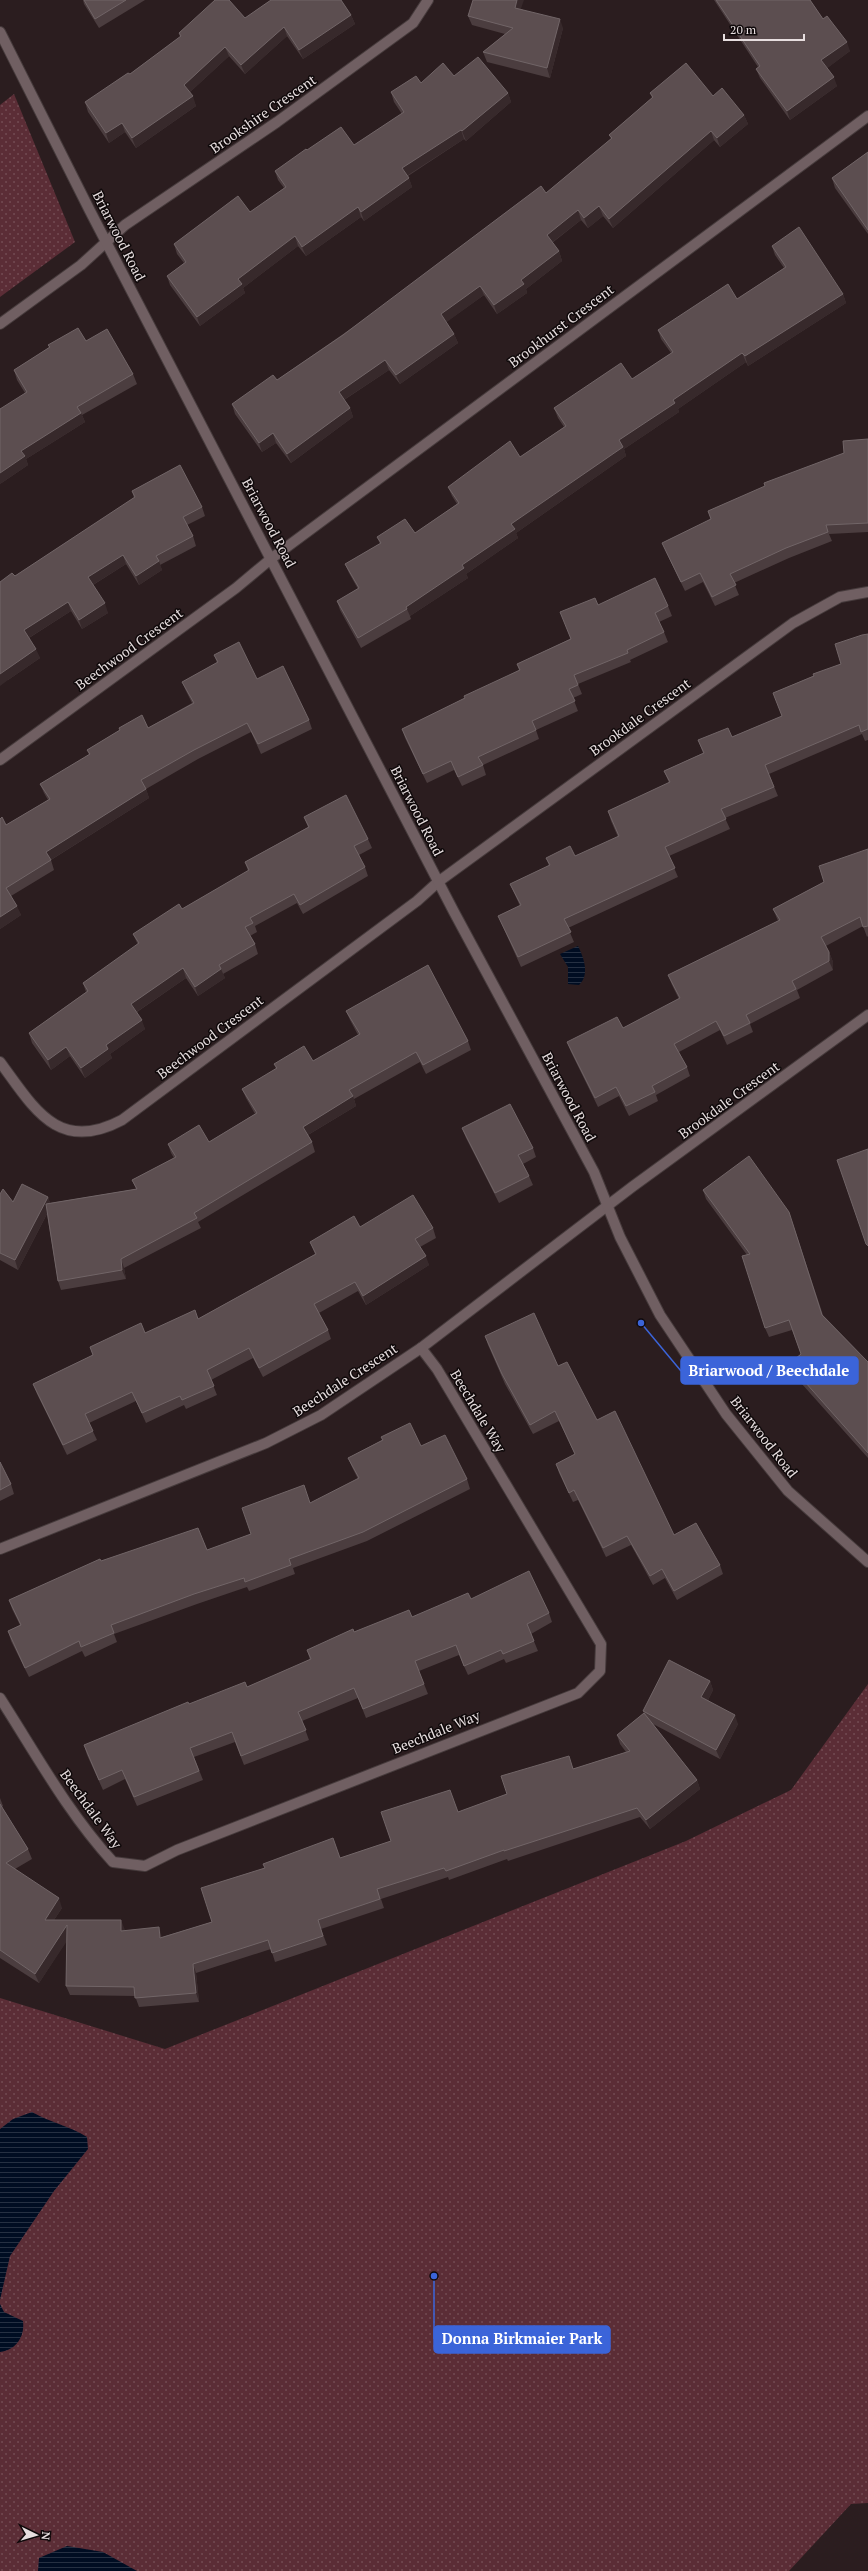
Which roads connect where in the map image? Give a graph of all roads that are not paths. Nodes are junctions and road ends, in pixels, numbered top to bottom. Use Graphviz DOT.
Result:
graph roads {
  1 [pos="428,0"];
  2 [pos="0,32"];
  3 [pos="868,116"];
  4 [pos="106,243"];
  5 [pos="0,324"];
  6 [pos="272,558"];
  7 [pos="868,592"];
  8 [pos="0,760"];
  9 [pos="438,882"];
  10 [pos="868,1015"];
  11 [pos="0,1062"];
  12 [pos="607,1206"];
  13 [pos="421,1348"];
  14 [pos="0,1549"];
  15 [pos="868,1562"];
  16 [pos="0,1698"];
  1 -- 4 [label="street, Brookshire Crescent"];
  2 -- 4 [label="street, Briarwood Road"];
  3 -- 6 [label="street, Brookhurst Crescent"];
  4 -- 5 [label="street"];
  4 -- 6 [label="street, Briarwood Road"];
  6 -- 8 [label="street, Beechwood Crescent"];
  6 -- 9 [label="street, Briarwood Road"];
  7 -- 9 [label="street, Brookdale Crescent"];
  9 -- 11 [label="street, Beechwood Crescent"];
  9 -- 12 [label="street, Briarwood Road"];
  10 -- 12 [label="street, Brookdale Crescent"];
  12 -- 13 [label="street, Beechdale Crescent"];
  12 -- 15 [label="street, Briarwood Road"];
  13 -- 14 [label="street, Beechdale Crescent"];
  13 -- 16 [label="street, Beechdale Way"];
}
